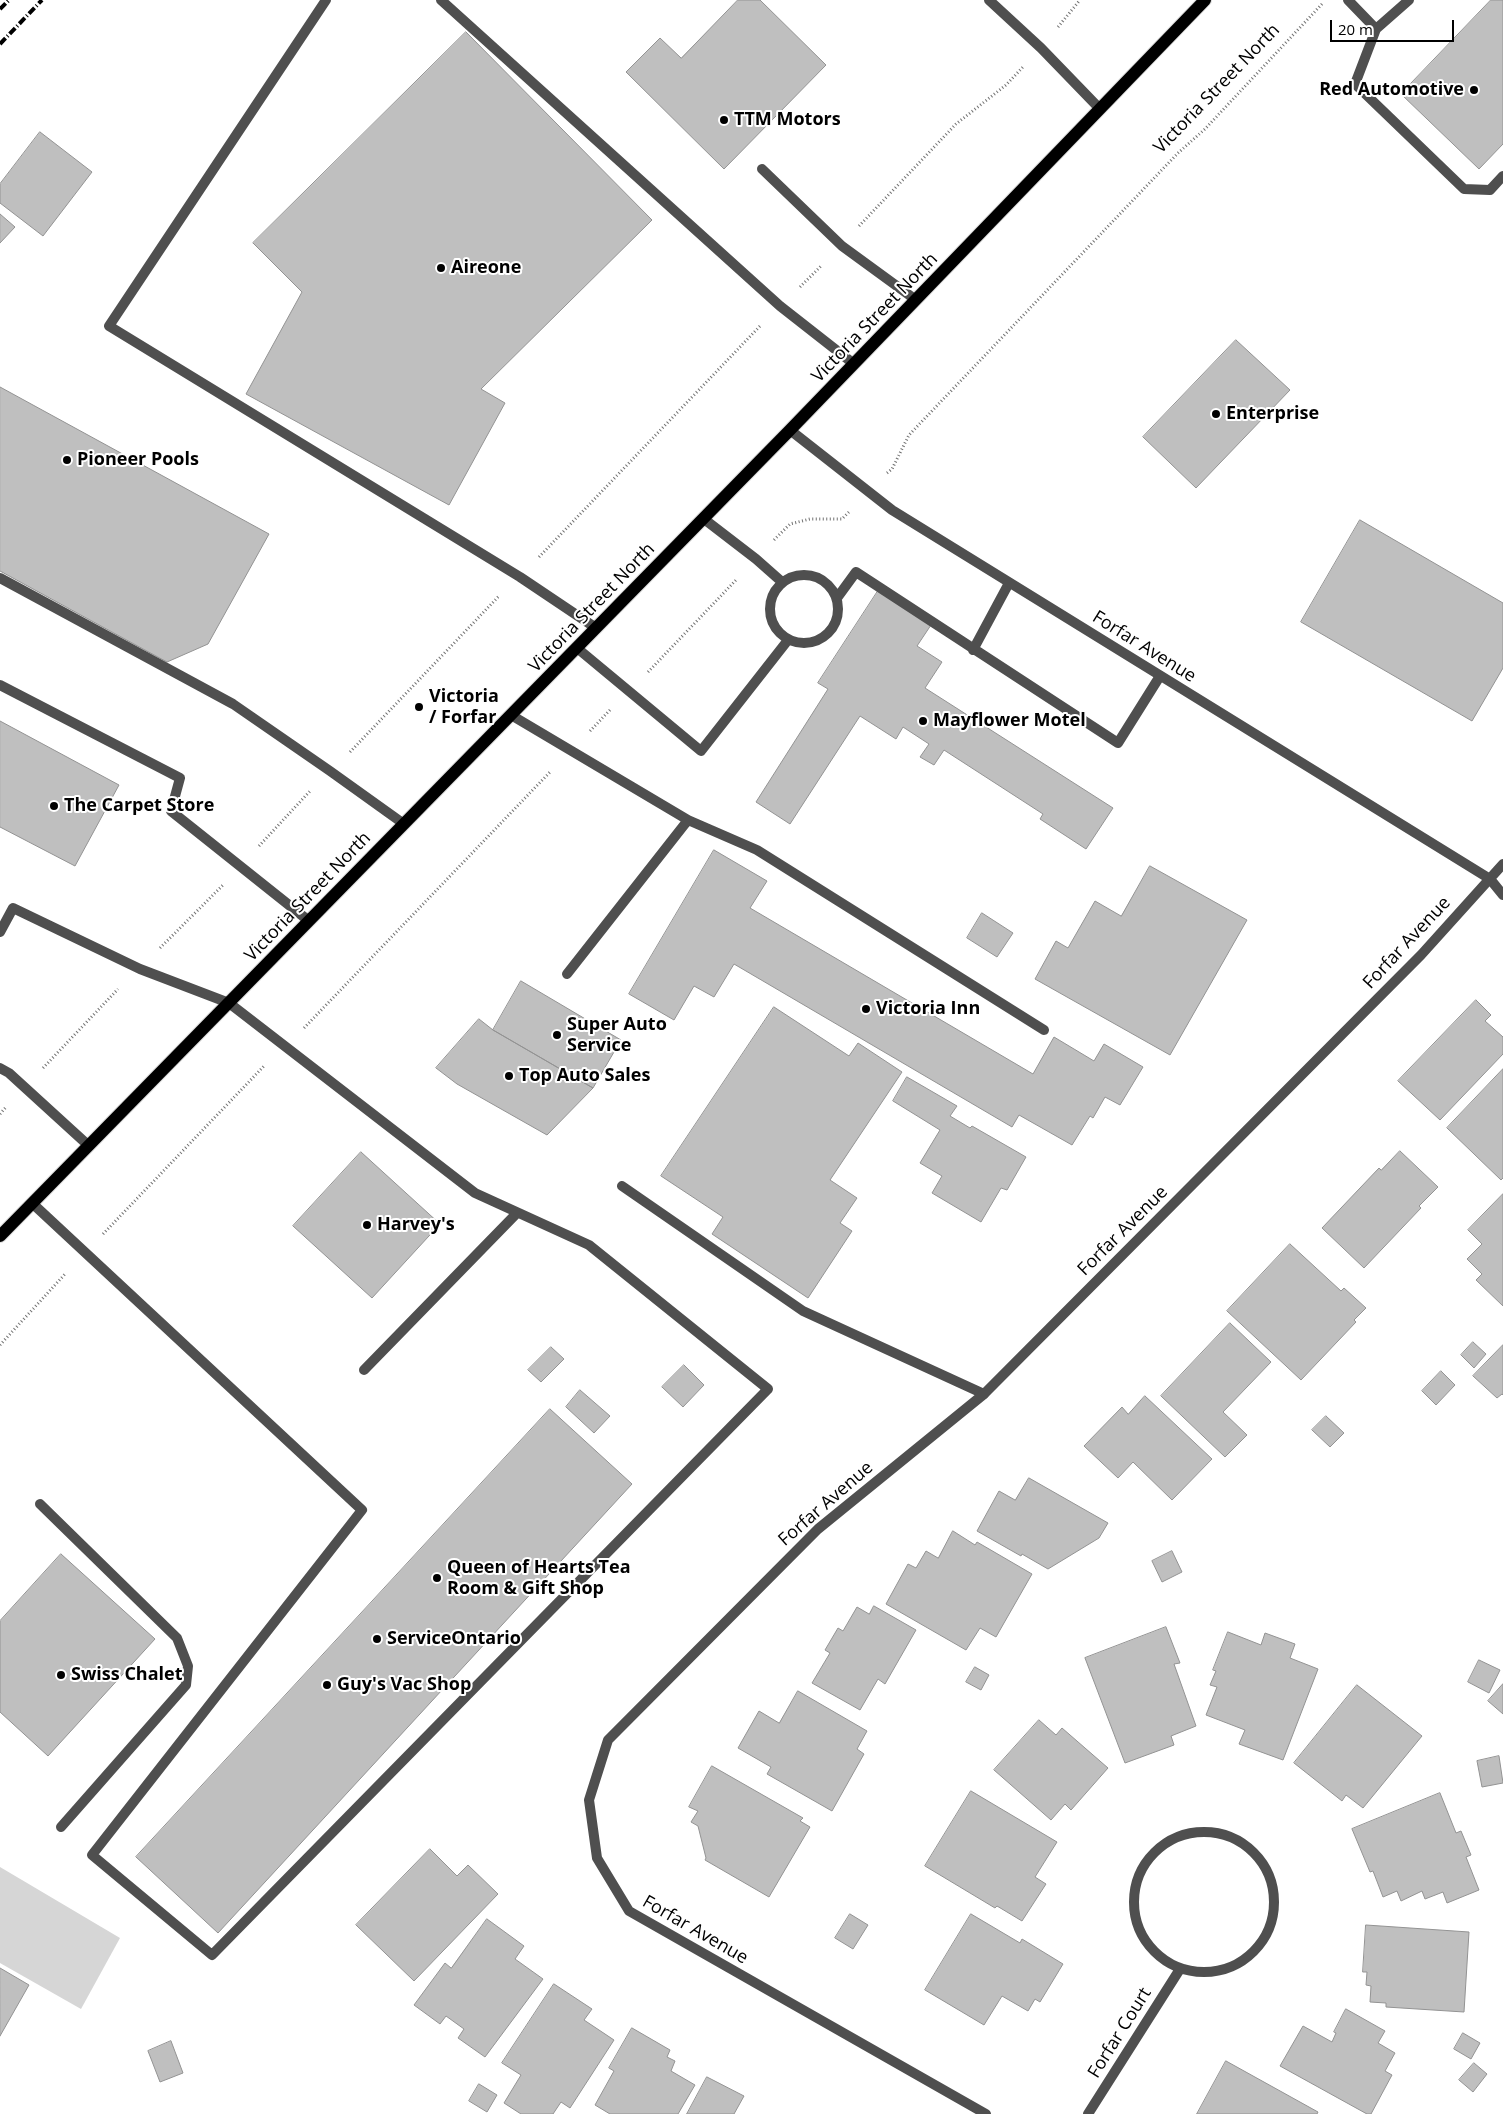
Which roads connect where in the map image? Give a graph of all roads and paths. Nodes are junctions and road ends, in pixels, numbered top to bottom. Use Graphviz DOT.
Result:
graph roads {
  1 [pos="326,0"];
  2 [pos="440,0"];
  3 [pos="989,0"];
  4 [pos="1205,0"];
  5 [pos="1326,0"];
  6 [pos="1348,0"];
  7 [pos="1409,0"];
  8 [pos="1376,29"];
  9 [pos="1100,109"];
  10 [pos="762,169"];
  11 [pos="1503,176"];
  12 [pos="916,300"];
  13 [pos="854,364"];
  14 [pos="790,430"];
  15 [pos="892,469"];
  16 [pos="704,518"];
  17 [pos="842,519"];
  18 [pos="756,559"];
  19 [pos="0,578"];
  20 [pos="782,582"];
  21 [pos="1009,583"];
  22 [pos="837,598"];
  23 [pos="596,628"];
  24 [pos="788,640"];
  25 [pos="577,648"];
  26 [pos="974,650"];
  27 [pos="1160,676"];
  28 [pos="0,684"];
  29 [pos="628,692"];
  30 [pos="511,716"];
  31 [pos="572,750"];
  32 [pos="688,820"];
  33 [pos="404,824"];
  34 [pos="1503,864"];
  35 [pos="1490,879"];
  36 [pos="1503,895"];
  37 [pos="310,921"];
  38 [pos="0,932"];
  39 [pos="567,974"];
  40 [pos="229,1003"];
  41 [pos="1044,1030"];
  42 [pos="285,1046"];
  43 [pos="0,1068"];
  44 [pos="88,1146"];
  45 [pos="622,1186"];
  46 [pos="32,1203"];
  47 [pos="124,1211"];
  48 [pos="517,1213"];
  49 [pos="0,1236"];
  50 [pos="51,1289"];
  51 [pos="0,1345"];
  52 [pos="364,1370"];
  53 [pos="984,1394"];
  54 [pos="40,1504"];
  55 [pos="61,1827"];
  56 [pos="1180,1968"];
  57 [pos="986,2114"];
  58 [pos="1088,2114"];
  1 -- 23 [label="street"];
  2 -- 13 [label="street"];
  3 -- 9 [label="street"];
  4 -- 9 [label="main road, Victoria Street North"];
  5 -- 15 [label="path, Victoria Street North"];
  6 -- 8 [label="street"];
  7 -- 8 [label="street"];
  8 -- 11 [label="street"];
  9 -- 12 [label="main road, Victoria Street North"];
  10 -- 12 [label="street"];
  12 -- 13 [label="main road, Victoria Street North"];
  13 -- 14 [label="main road, Victoria Street North"];
  14 -- 16 [label="main road, Victoria Street North"];
  14 -- 21 [label="street, Forfar Avenue"];
  16 -- 18 [label="street"];
  16 -- 23 [label="main road, Victoria Street North"];
  17 -- 18 [label="path"];
  18 -- 20 [label="street"];
  18 -- 29 [label="path"];
  19 -- 33 [label="street"];
  20 -- 22 [label="street"];
  20 -- 24 [label="street"];
  21 -- 26 [label="street"];
  21 -- 27 [label="street, Forfar Avenue"];
  22 -- 24 [label="street"];
  22 -- 26 [label="street"];
  23 -- 25 [label="main road, Victoria Street North"];
  24 -- 29 [label="street"];
  25 -- 29 [label="street"];
  25 -- 30 [label="main road, Victoria Street North"];
  26 -- 27 [label="street"];
  27 -- 35 [label="street, Forfar Avenue"];
  28 -- 37 [label="street"];
  29 -- 31 [label="path"];
  30 -- 31 [label="street"];
  30 -- 33 [label="main road, Victoria Street North"];
  31 -- 32 [label="street"];
  31 -- 42 [label="path"];
  32 -- 39 [label="street"];
  32 -- 41 [label="street"];
  33 -- 37 [label="main road, Victoria Street North"];
  34 -- 35 [label="street"];
  35 -- 36 [label="street, Forfar Avenue"];
  35 -- 53 [label="street, Forfar Avenue"];
  37 -- 40 [label="main road, Victoria Street North"];
  38 -- 40 [label="street"];
  40 -- 42 [label="street"];
  40 -- 44 [label="main road, Victoria Street North"];
  42 -- 47 [label="path"];
  42 -- 48 [label="street"];
  43 -- 44 [label="street"];
  44 -- 46 [label="main road, Victoria Street North"];
  45 -- 53 [label="street"];
  46 -- 48 [label="street"];
  46 -- 49 [label="main road, Victoria Street North"];
  48 -- 52 [label="street"];
  50 -- 51 [label="path"];
  53 -- 57 [label="street, Forfar Avenue"];
  54 -- 55 [label="street"];
  56 -- 56 [label="street"];
  56 -- 58 [label="street, Forfar Court"];
}
